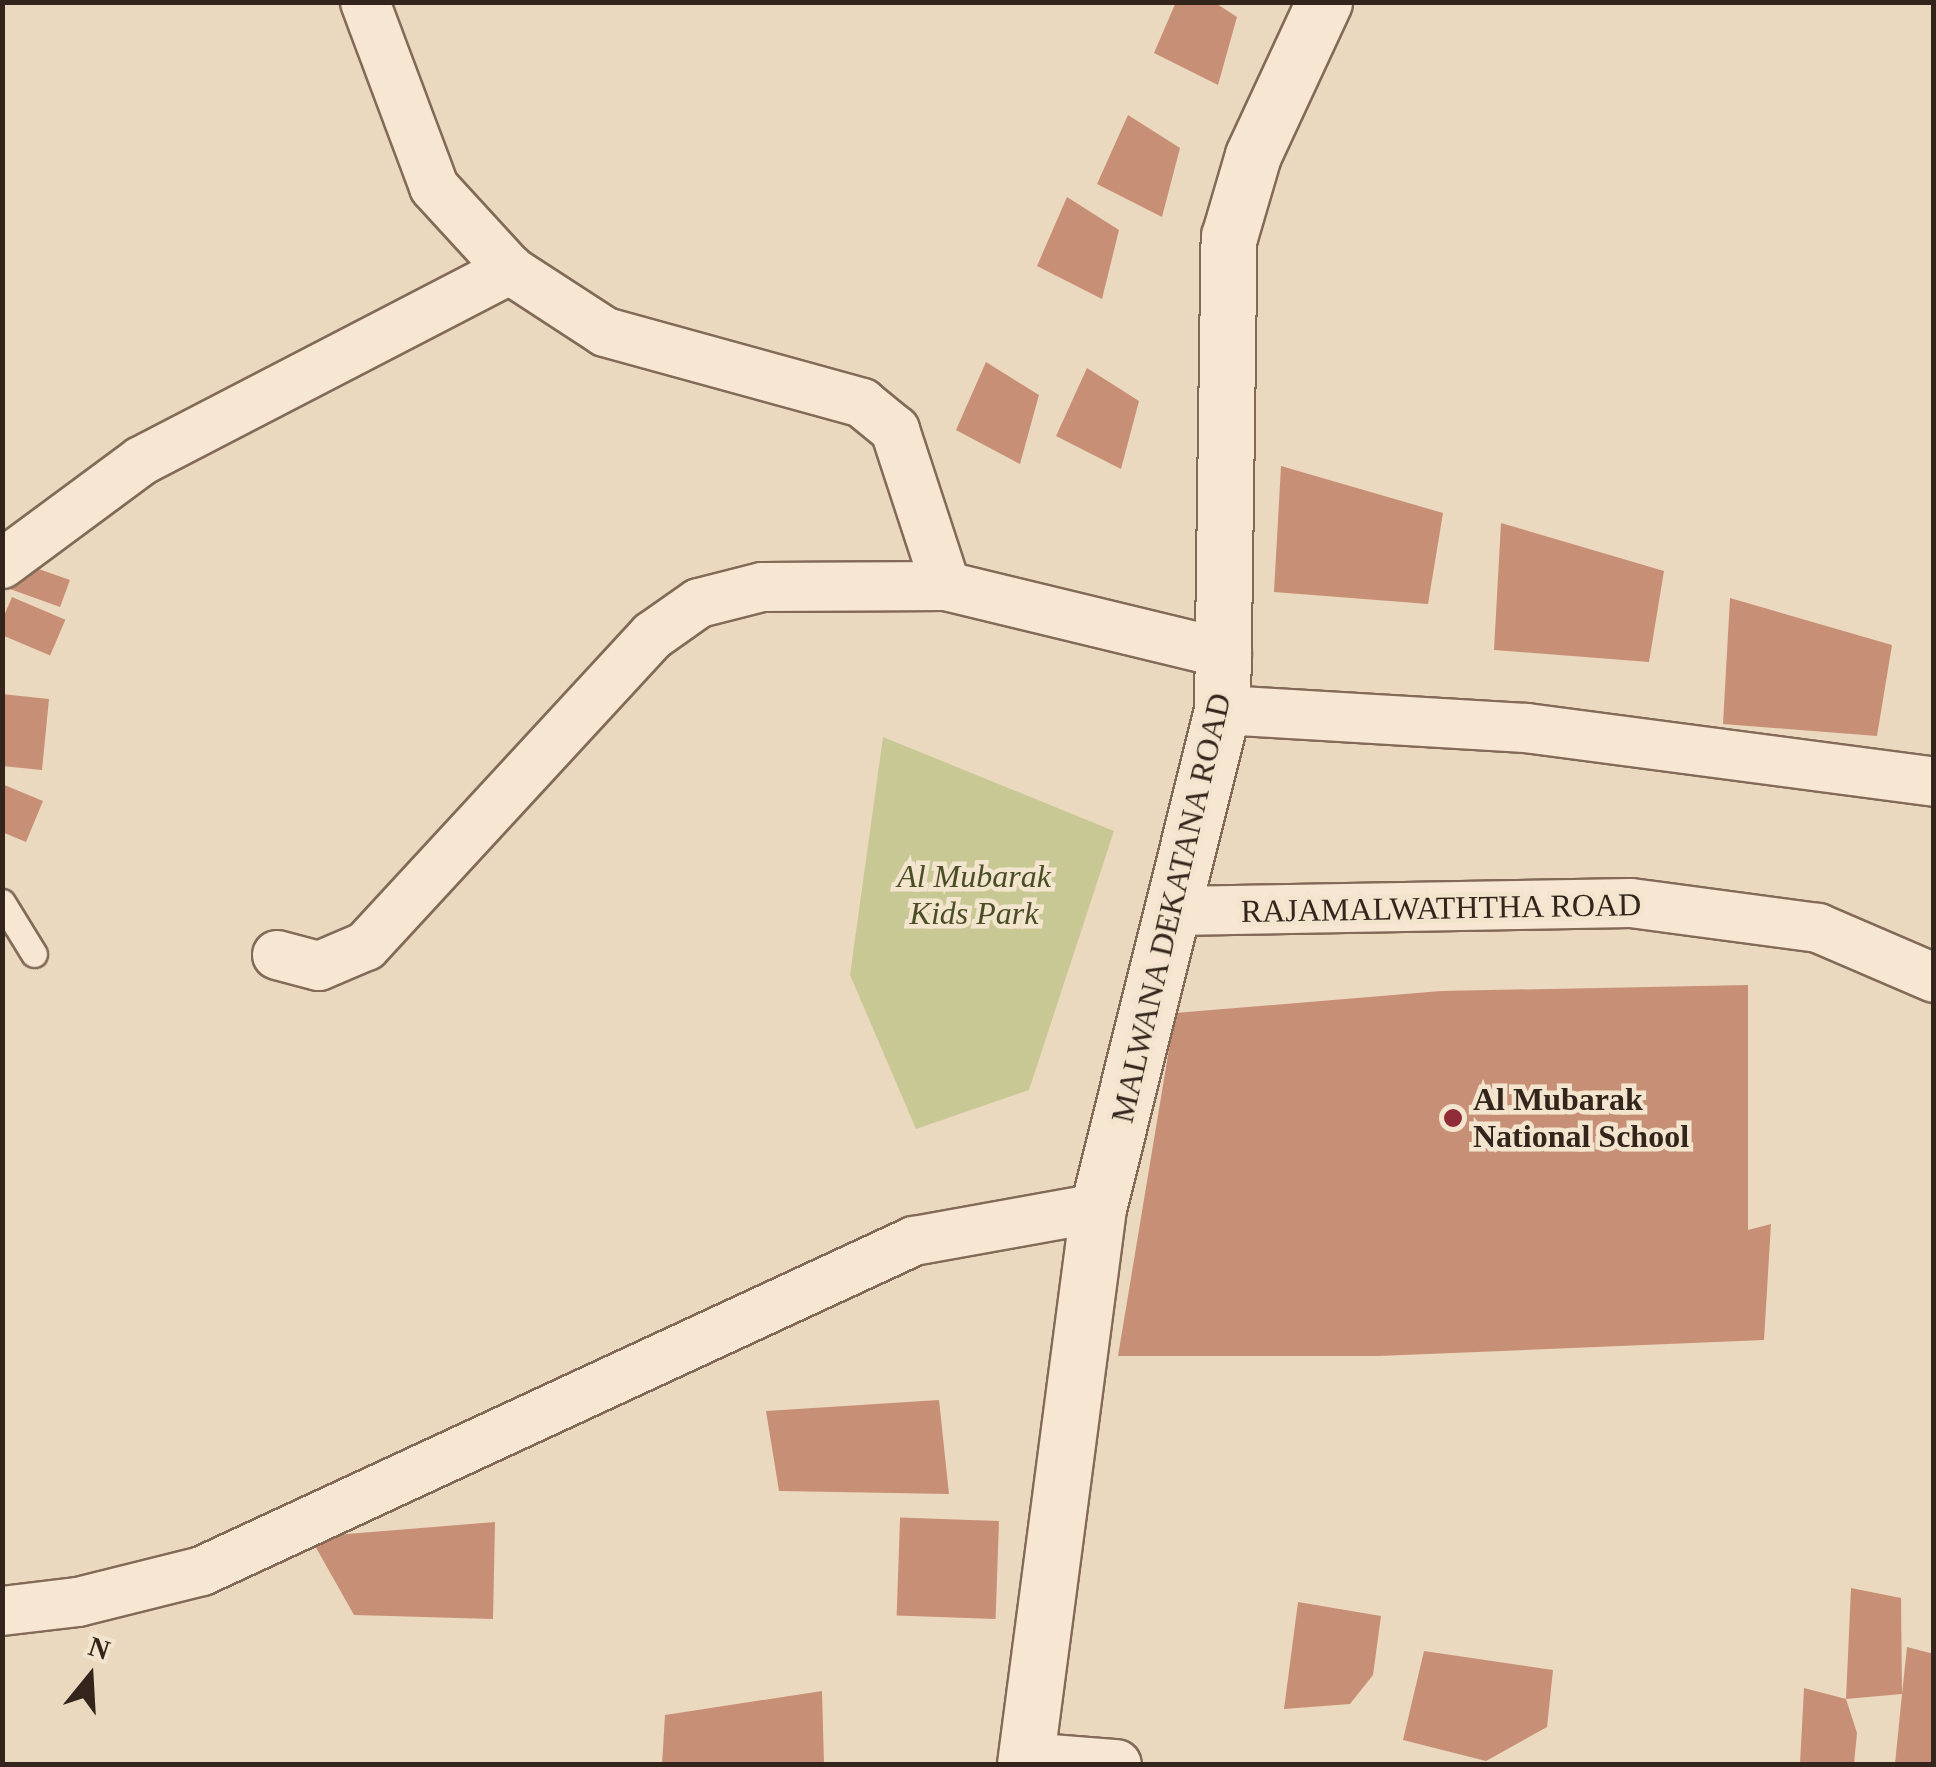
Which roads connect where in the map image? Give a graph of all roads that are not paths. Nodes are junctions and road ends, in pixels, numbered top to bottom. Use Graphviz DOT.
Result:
graph roads {
  1 [pos="364,2"];
  2 [pos="1324,2"];
  3 [pos="510,270"];
  4 [pos="2,564"];
  5 [pos="946,586"];
  6 [pos="1228,654"];
  7 [pos="1222,710"];
  8 [pos="1934,782"];
  9 [pos="2,902"];
  10 [pos="1176,911"];
  11 [pos="34,954"];
  12 [pos="278,955"];
  13 [pos="1934,978"];
  14 [pos="1098,1208"];
  15 [pos="2,1611"];
  16 [pos="1025,1761"];
  17 [pos="1117,1764"];
  1 -- 3 [label="street"];
  2 -- 6 [label="main road, MALWANA DEKATANA ROAD"];
  3 -- 4 [label="street"];
  3 -- 5 [label="street"];
  5 -- 6 [label="street"];
  5 -- 12 [label="street"];
  6 -- 7 [label="main road, MALWANA DEKATANA ROAD"];
  7 -- 8 [label="street"];
  7 -- 10 [label="main road, MALWANA DEKATANA ROAD"];
  9 -- 11 [label="lane"];
  10 -- 13 [label="street, RAJAMALWATHTHA ROAD"];
  10 -- 14 [label="main road, MALWANA DEKATANA ROAD"];
  14 -- 15 [label="street"];
  14 -- 16 [label="main road, MALWANA DEKATANA ROAD"];
  16 -- 17 [label="street"];
}
